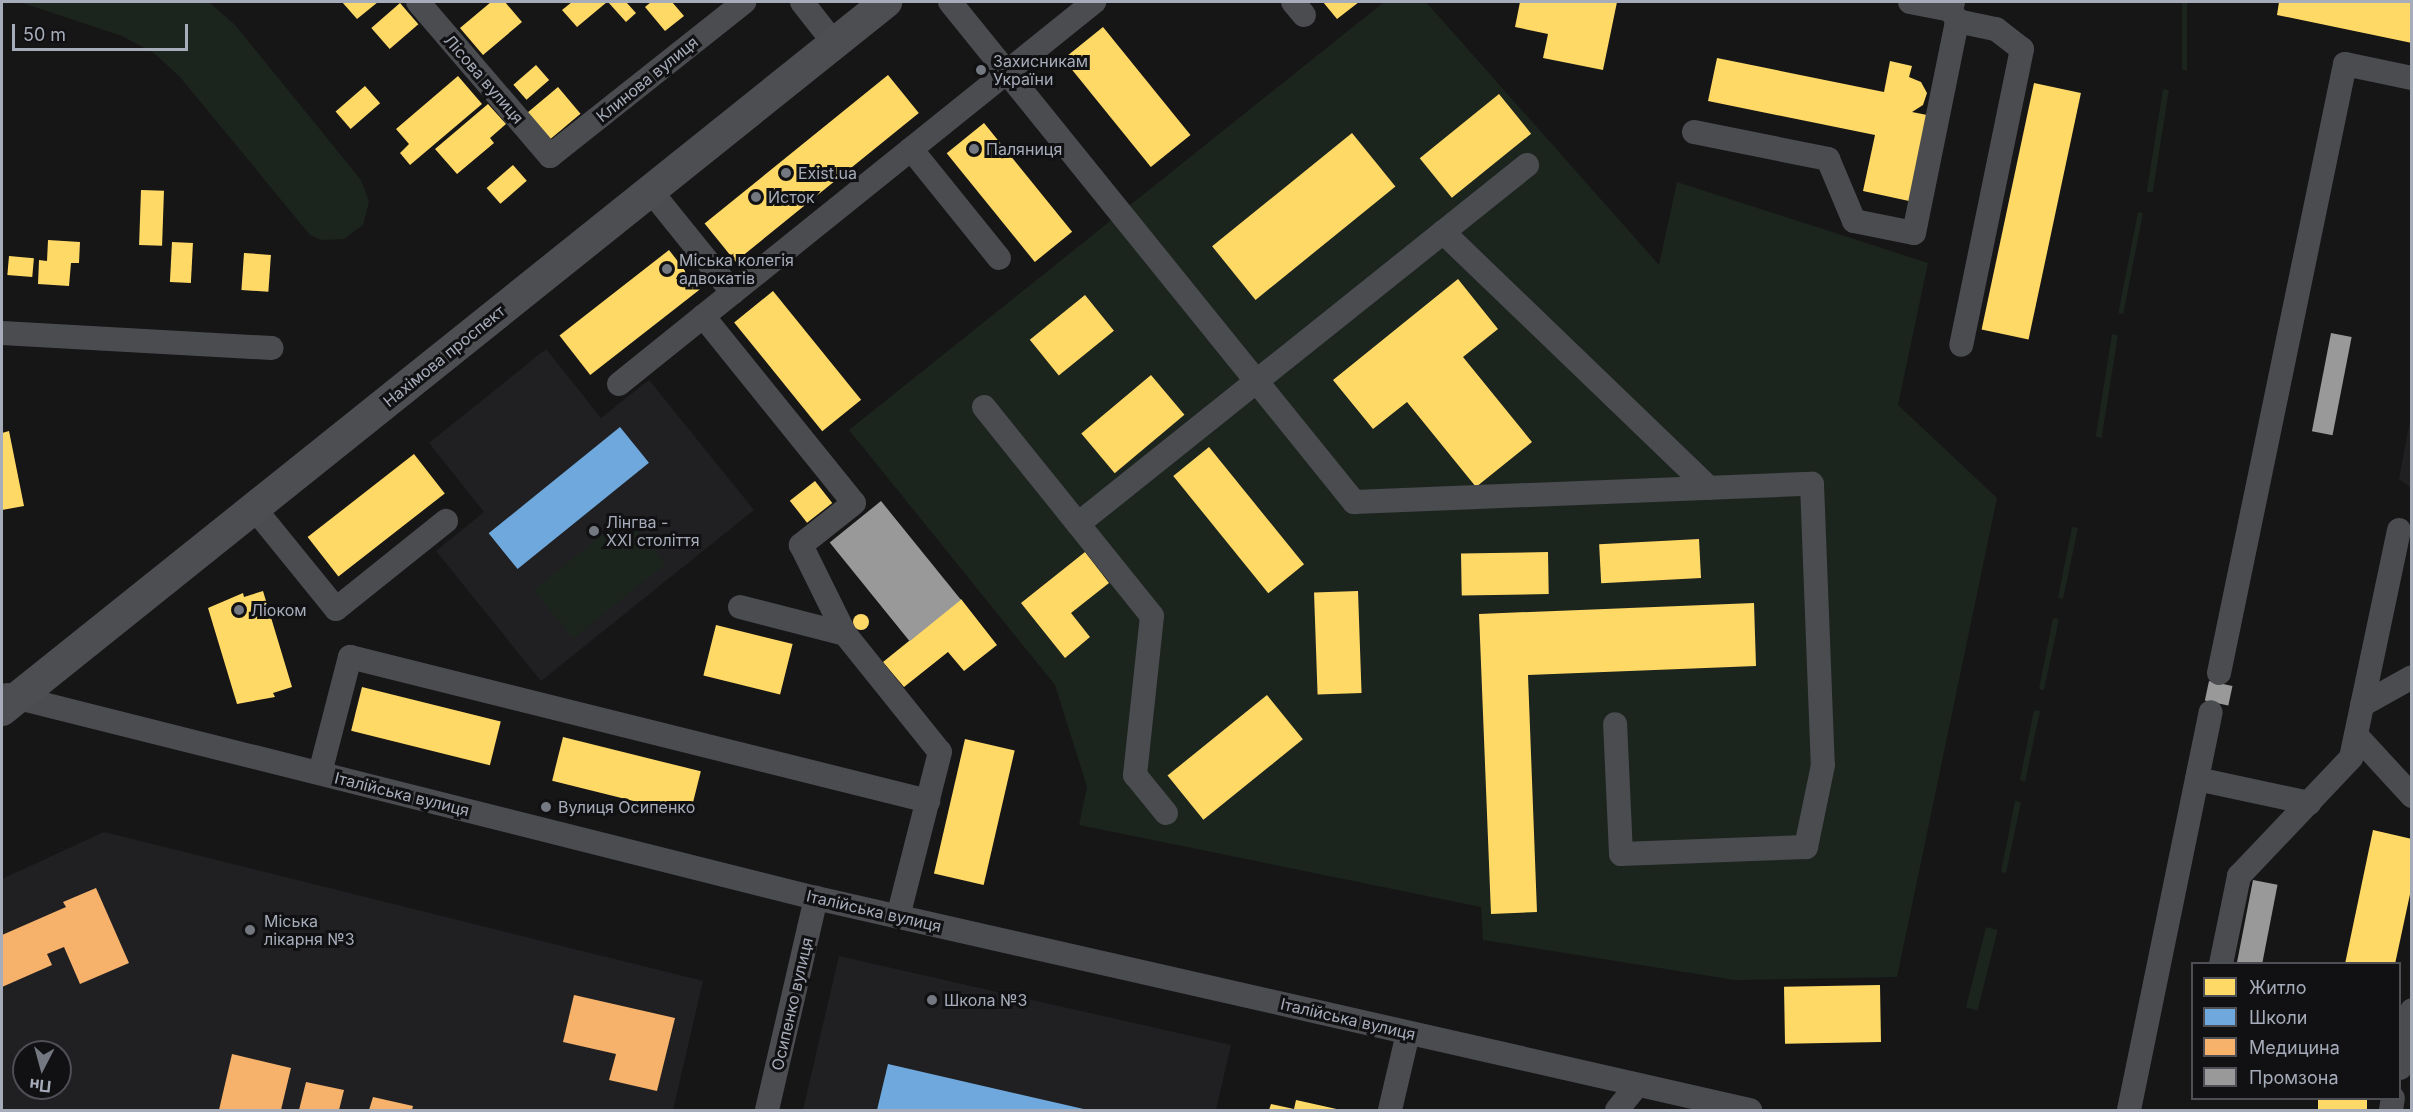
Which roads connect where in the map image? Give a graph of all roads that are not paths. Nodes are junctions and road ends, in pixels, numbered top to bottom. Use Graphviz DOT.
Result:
graph roads {
  1 [pos="418,2"];
  2 [pos="744,2"];
  3 [pos="802,2"];
  4 [pos="886,2"];
  5 [pos="950,2"];
  6 [pos="1094,2"];
  7 [pos="1910,2"];
  8 [pos="1954,11"];
  9 [pos="834,44"];
  10 [pos="1007,72"];
  11 [pos="2412,78"];
  12 [pos="1694,132"];
  13 [pos="911,149"];
  14 [pos="550,156"];
  15 [pos="1527,165"];
  16 [pos="650,190"];
  17 [pos="1443,232"];
  18 [pos="999,258"];
  19 [pos="733,293"];
  20 [pos="704,316"];
  21 [pos="2,333"];
  22 [pos="1961,345"];
  23 [pos="272,348"];
  24 [pos="1256,381"];
  25 [pos="619,384"];
  26 [pos="984,407"];
  27 [pos="1709,488"];
  28 [pos="254,508"];
  29 [pos="446,521"];
  30 [pos="1078,524"];
  31 [pos="2399,530"];
  32 [pos="740,607"];
  33 [pos="845,634"];
  34 [pos="2219,673"];
  35 [pos="2412,676"];
  36 [pos="7,700"];
  37 [pos="2362,705"];
  38 [pos="2211,712"];
  39 [pos="1615,724"];
  40 [pos="2356,735"];
  41 [pos="320,773"];
  42 [pos="2197,779"];
  43 [pos="2412,796"];
  44 [pos="928,801"];
  45 [pos="2309,802"];
  46 [pos="1166,813"];
  47 [pos="816,898"];
  48 [pos="898,917"];
  49 [pos="2221,962"];
  50 [pos="2412,1010"];
  51 [pos="1408,1033"];
  52 [pos="2401,1063"];
  53 [pos="1636,1085"];
  54 [pos="767,1110"];
  55 [pos="1390,1110"];
  56 [pos="1617,1110"];
  57 [pos="1750,1110"];
  58 [pos="2129,1110"];
  1 -- 14 [label="street, Лісова вулиця"];
  2 -- 14 [label="street, Клинова вулиця"];
  3 -- 9 [label="street"];
  4 -- 9 [label="main road, Нахімова проспект"];
  5 -- 10 [label="street"];
  6 -- 10 [label="street"];
  7 -- 8 [label="street"];
  8 -- 12 [label="street"];
  8 -- 22 [label="street"];
  9 -- 16 [label="main road, Нахімова проспект"];
  10 -- 13 [label="street"];
  10 -- 24 [label="street"];
  11 -- 34 [label="street"];
  13 -- 18 [label="street"];
  13 -- 19 [label="street"];
  15 -- 17 [label="street"];
  16 -- 19 [label="street"];
  16 -- 28 [label="main road, Нахімова проспект"];
  17 -- 24 [label="street"];
  17 -- 27 [label="street"];
  19 -- 20 [label="street"];
  20 -- 25 [label="street"];
  20 -- 33 [label="street"];
  21 -- 23 [label="street"];
  24 -- 27 [label="street"];
  24 -- 30 [label="street"];
  26 -- 30 [label="street"];
  27 -- 39 [label="street"];
  28 -- 29 [label="street"];
  28 -- 36 [label="main road, Нахімова проспект"];
  30 -- 46 [label="street"];
  31 -- 37 [label="street"];
  32 -- 33 [label="street"];
  33 -- 44 [label="street"];
  35 -- 37 [label="street"];
  36 -- 41 [label="street, Італійська вулиця"];
  37 -- 40 [label="street"];
  38 -- 42 [label="street"];
  40 -- 43 [label="street"];
  40 -- 45 [label="street"];
  41 -- 44 [label="street"];
  41 -- 47 [label="street, Італійська вулиця"];
  42 -- 45 [label="street"];
  42 -- 58 [label="street"];
  44 -- 48 [label="street"];
  45 -- 49 [label="street"];
  47 -- 48 [label="street, Італійська вулиця"];
  47 -- 54 [label="street, Осипенко вулиця"];
  48 -- 51 [label="street, Італійська вулиця"];
  50 -- 52 [label="street"];
  51 -- 53 [label="street, Італійська вулиця"];
  51 -- 55 [label="street"];
  53 -- 56 [label="street"];
  53 -- 57 [label="street, Італійська вулиця"];
}
